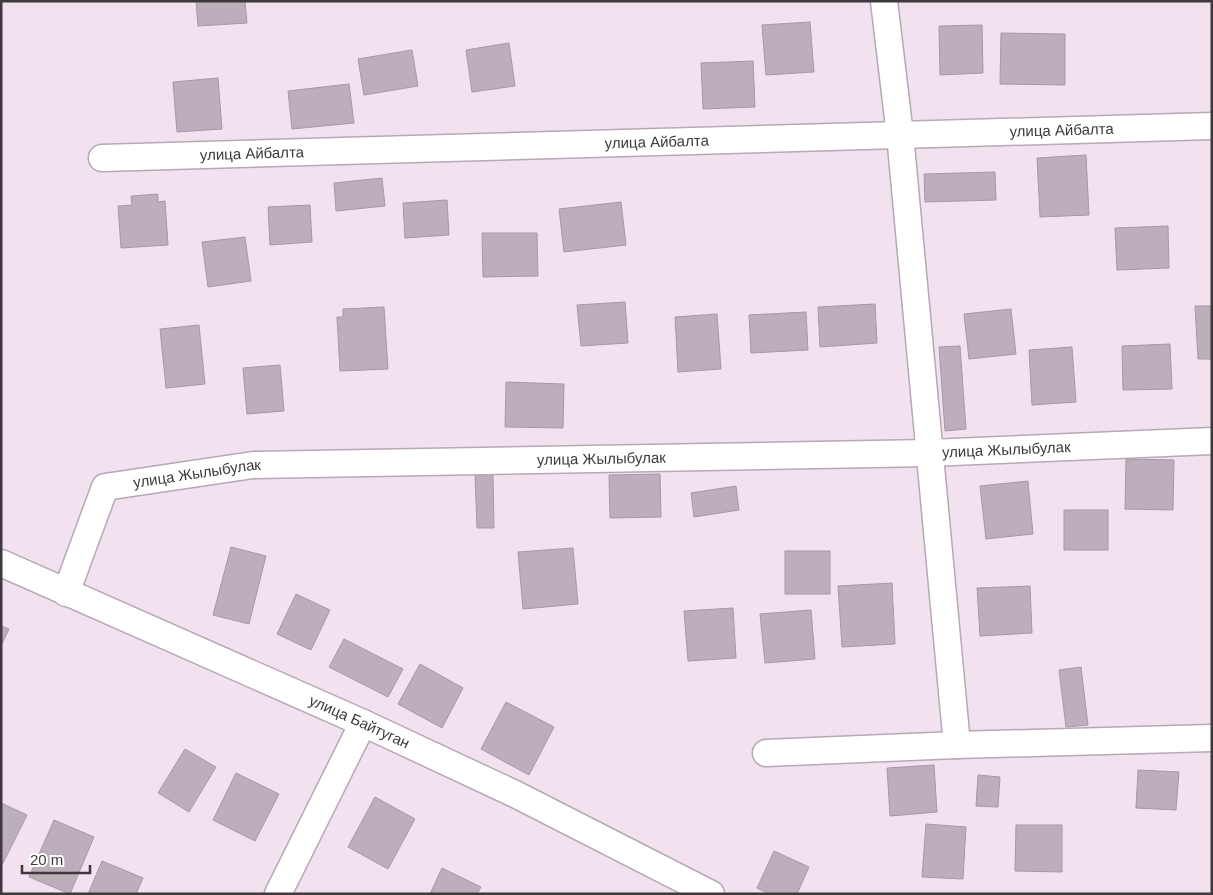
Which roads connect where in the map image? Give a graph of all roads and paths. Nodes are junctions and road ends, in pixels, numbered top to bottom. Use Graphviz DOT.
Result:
graph roads {
  1 [pos="884,1"];
  2 [pos="1212,126"];
  3 [pos="900,135"];
  4 [pos="102,158"];
  5 [pos="1212,441"];
  6 [pos="929,453"];
  7 [pos="1,563"];
  8 [pos="66,593"];
  9 [pos="363,723"];
  10 [pos="1212,738"];
  11 [pos="957,745"];
  12 [pos="766,753"];
  13 [pos="278,894"];
  14 [pos="711,894"];
  1 -- 3 [label="street"];
  2 -- 3 [label="street, улица Айбалта"];
  3 -- 4 [label="street, улица Айбалта"];
  3 -- 6 [label="street"];
  5 -- 6 [label="street, улица Жылыбулак"];
  6 -- 8 [label="street, улица Жылыбулак"];
  6 -- 11 [label="street"];
  7 -- 8 [label="street, улица Байтуган"];
  8 -- 9 [label="street, улица Байтуган"];
  9 -- 13 [label="street"];
  9 -- 14 [label="street, улица Байтуган"];
  10 -- 11 [label="street"];
  11 -- 12 [label="street"];
}
